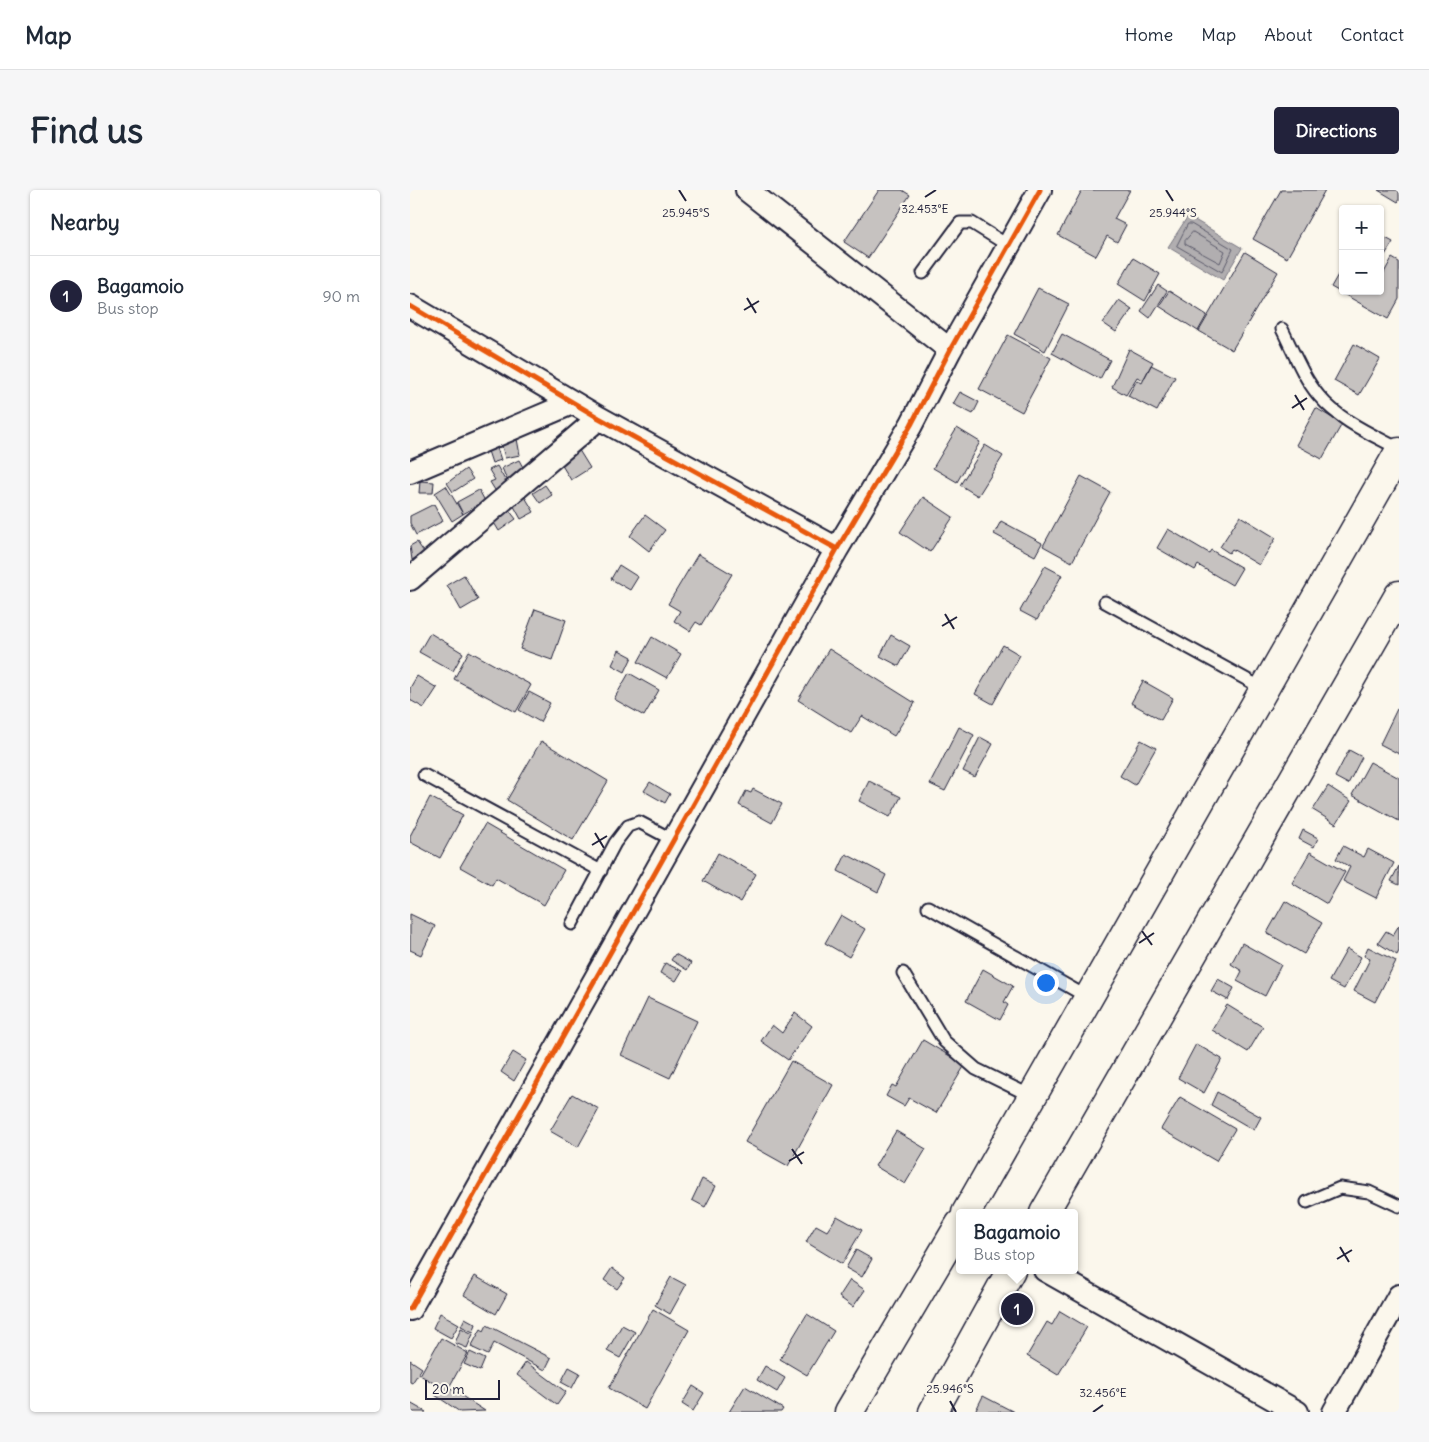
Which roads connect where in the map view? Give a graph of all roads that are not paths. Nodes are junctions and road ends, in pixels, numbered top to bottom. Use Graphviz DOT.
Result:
graph roads {
  1 [pos="747,190"];
  2 [pos="1040,190"];
  3 [pos="1009,246"];
  4 [pos="924,273"];
  5 [pos="410,306"];
  6 [pos="1282,329"];
  7 [pos="950,350"];
  8 [pos="572,403"];
  9 [pos="599,418"];
  10 [pos="1399,448"];
  11 [pos="1399,452"];
  12 [pos="410,472"];
  13 [pos="837,549"];
  14 [pos="410,579"];
  15 [pos="1399,595"];
  16 [pos="1105,602"];
  17 [pos="1264,689"];
  18 [pos="424,775"];
  19 [pos="673,840"];
  20 [pos="601,872"];
  21 [pos="928,907"];
  22 [pos="572,924"];
  23 [pos="903,973"];
  24 [pos="1089,998"];
  25 [pos="1033,1097"];
  26 [pos="1307,1202"];
  27 [pos="1399,1206"];
  28 [pos="968,1209"];
  29 [pos="1046,1209"];
  30 [pos="956,1231"];
  31 [pos="1009,1274"];
  32 [pos="1052,1274"];
  33 [pos="1399,1296"];
  34 [pos="410,1308"];
  35 [pos="849,1412"];
  36 [pos="934,1412"];
  37 [pos="1296,1412"];
  38 [pos="1334,1412"];
  1 -- 7 [label="street"];
  2 -- 3 [label="street"];
  3 -- 4 [label="lane"];
  3 -- 7 [label="street"];
  5 -- 8 [label="street"];
  6 -- 10 [label="lane"];
  7 -- 13 [label="street"];
  8 -- 9 [label="street"];
  8 -- 12 [label="street"];
  9 -- 13 [label="street"];
  9 -- 14 [label="street"];
  11 -- 17 [label="highway"];
  13 -- 19 [label="street"];
  15 -- 29 [label="highway"];
  16 -- 17 [label="lane"];
  17 -- 24 [label="highway"];
  18 -- 20 [label="lane"];
  19 -- 20 [label="lane"];
  19 -- 34 [label="street"];
  20 -- 22 [label="lane"];
  21 -- 24 [label="lane"];
  23 -- 25 [label="lane"];
  24 -- 25 [label="highway"];
  25 -- 28 [label="highway"];
  26 -- 27 [label="lane"];
  30 -- 35 [label="highway"];
  31 -- 36 [label="highway"];
  32 -- 37 [label="street"];
  33 -- 38 [label="street"];
}
